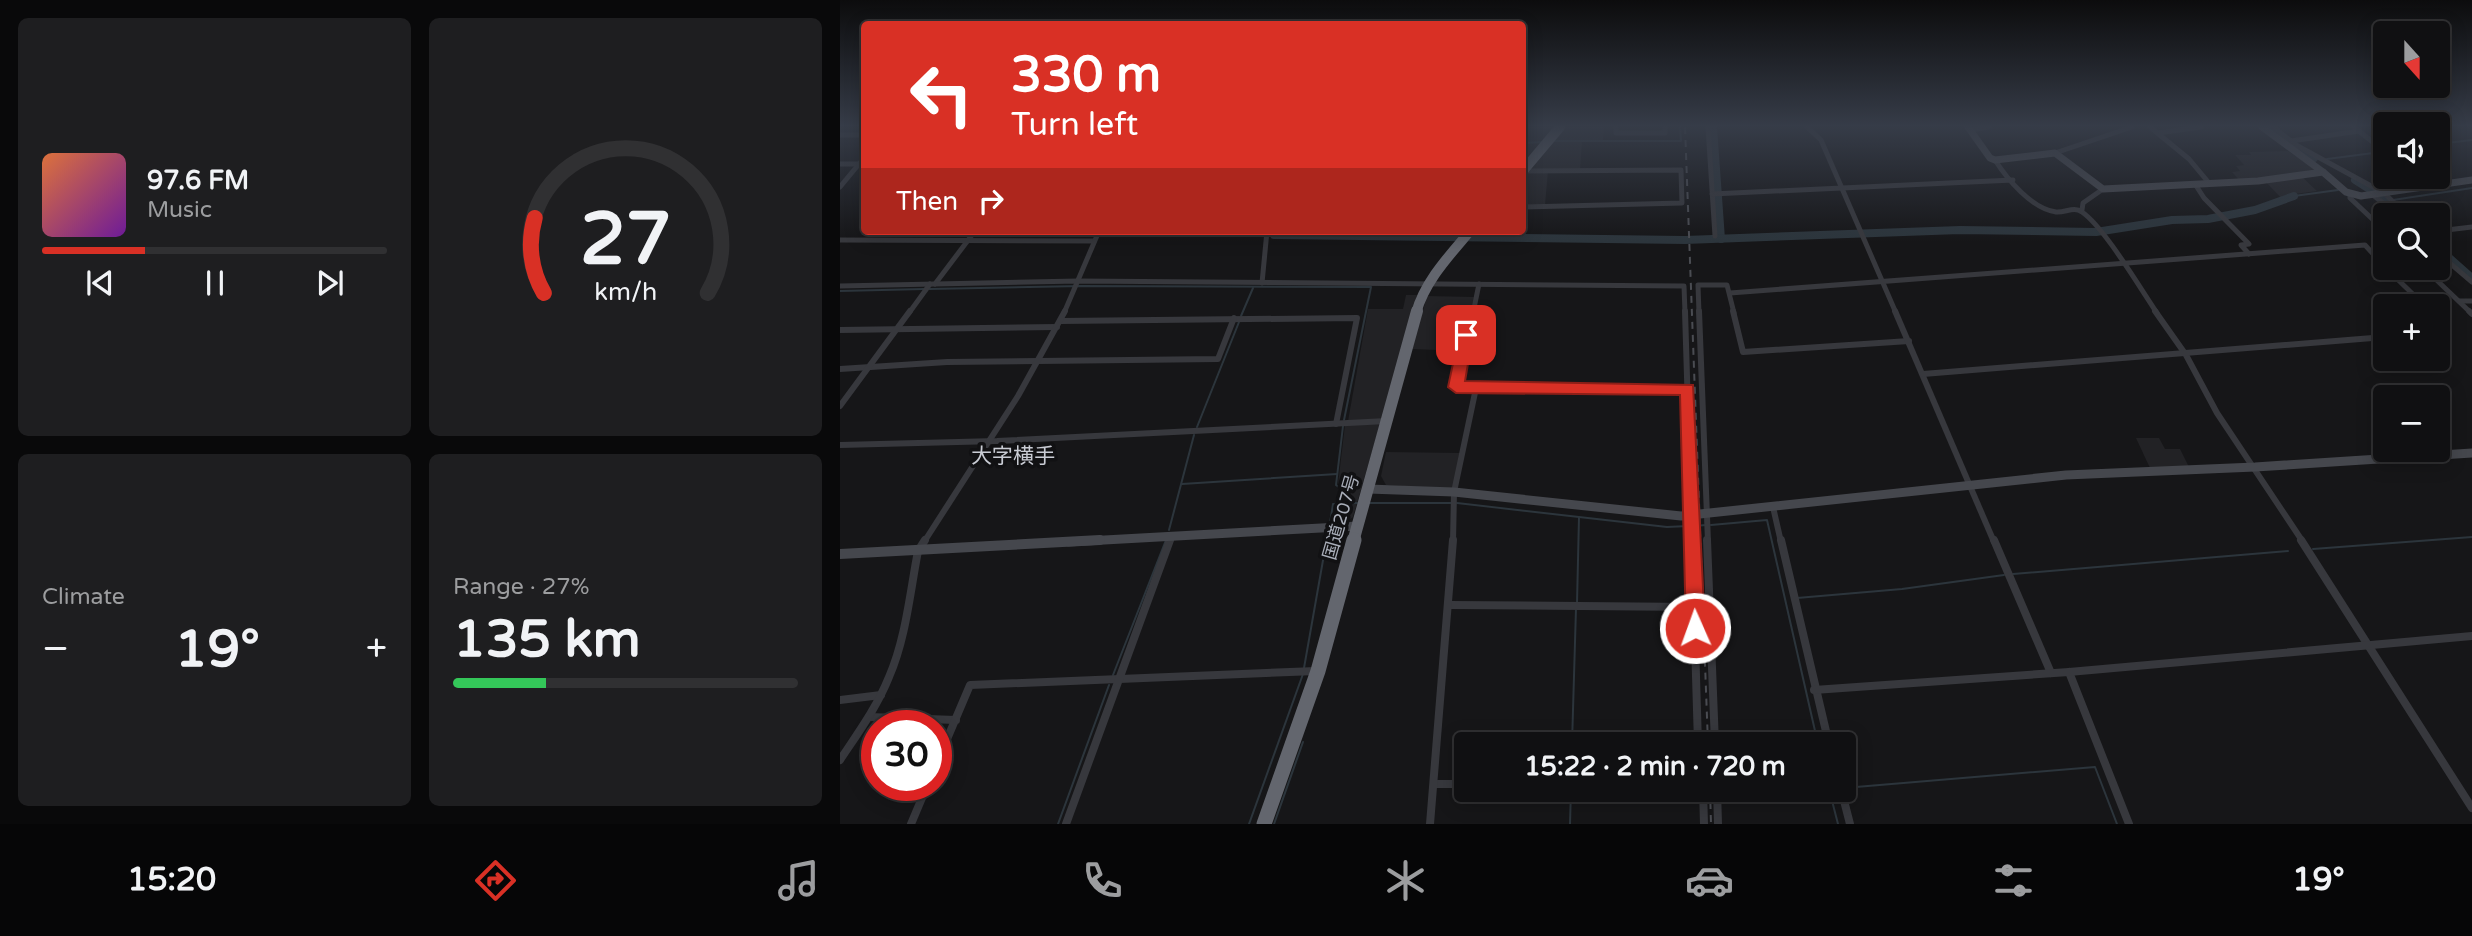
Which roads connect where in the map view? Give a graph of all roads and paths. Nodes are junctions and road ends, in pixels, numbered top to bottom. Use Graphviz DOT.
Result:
graph roads {
  1 [pos="860,165"];
  2 [pos="1710,165"];
  3 [pos="1832,165"];
  4 [pos="2000,165"];
  5 [pos="2075,165"];
  6 [pos="2194,165"];
  7 [pos="2314,165"];
  8 [pos="2334,165"];
  9 [pos="1526,172"];
  10 [pos="2323,172"];
  11 [pos="2013,180"];
  12 [pos="2472,180"];
  13 [pos="2209,183"];
  14 [pos="2195,184"];
  15 [pos="2450,184"];
  16 [pos="840,187"];
  17 [pos="1842,188"];
  18 [pos="2103,188"];
  19 [pos="2414,189"];
  20 [pos="2384,193"];
  21 [pos="1712,194"];
  22 [pos="2350,194"];
  23 [pos="2373,195"];
  24 [pos="2383,203"];
  25 [pos="2395,203"];
  26 [pos="1526,207"];
  27 [pos="2082,209"];
  28 [pos="2373,220"];
  29 [pos="2472,227"];
  30 [pos="2450,230"];
  31 [pos="972,235"];
  32 [pos="1097,235"];
  33 [pos="1267,235"];
  34 [pos="1466,236"];
  35 [pos="1715,236"];
  36 [pos="840,240"];
  37 [pos="968,241"];
  38 [pos="1094,241"];
  39 [pos="2373,253"];
  40 [pos="2249,254"];
  41 [pos="2450,263"];
  42 [pos="2123,264"];
  43 [pos="2399,280"];
  44 [pos="2437,280"];
  45 [pos="1883,282"];
  46 [pos="2472,282"];
  47 [pos="1262,283"];
  48 [pos="1427,284"];
  49 [pos="1077,285"];
  50 [pos="1479,285"];
  51 [pos="840,286"];
  52 [pos="930,287"];
  53 [pos="1730,293"];
  54 [pos="2414,294"];
  55 [pos="2472,300"];
  56 [pos="2459,301"];
  57 [pos="2472,314"];
  58 [pos="1234,318"];
  59 [pos="1058,324"];
  60 [pos="898,329"];
  61 [pos="840,330"];
  62 [pos="2373,338"];
  63 [pos="1909,341"];
  64 [pos="2186,355"];
  65 [pos="1038,360"];
  66 [pos="868,366"];
  67 [pos="840,369"];
  68 [pos="1923,374"];
  69 [pos="1476,388"];
  70 [pos="1688,389"];
  71 [pos="840,407"];
  72 [pos="1388,421"];
  73 [pos="1336,424"];
  74 [pos="991,440"];
  75 [pos="840,445"];
  76 [pos="2472,453"];
  77 [pos="2255,467"];
  78 [pos="1972,485"];
  79 [pos="1365,499"];
  80 [pos="1454,500"];
  81 [pos="1773,507"];
  82 [pos="1707,521"];
  83 [pos="1692,522"];
  84 [pos="1358,526"];
  85 [pos="1172,535"];
  86 [pos="918,551"];
  87 [pos="840,554"];
  88 [pos="1450,605"];
  89 [pos="1695,607"];
  90 [pos="2472,636"];
  91 [pos="2369,645"];
  92 [pos="1318,671"];
  93 [pos="2069,672"];
  94 [pos="2051,673"];
  95 [pos="1118,680"];
  96 [pos="1814,690"];
  97 [pos="881,695"];
  98 [pos="840,700"];
  99 [pos="873,710"];
  100 [pos="952,720"];
  101 [pos="956,720"];
  102 [pos="861,729"];
  103 [pos="952,729"];
  104 [pos="1698,732"];
  105 [pos="1715,732"];
  106 [pos="1826,732"];
  107 [pos="840,760"];
  108 [pos="1433,784"];
  109 [pos="1454,784"];
  110 [pos="921,801"];
  111 [pos="1703,802"];
  112 [pos="1717,802"];
  113 [pos="1845,802"];
  114 [pos="2472,808"];
  115 [pos="911,824"];
  116 [pos="1066,824"];
  117 [pos="1264,824"];
  118 [pos="1430,824"];
  119 [pos="1704,824"];
  120 [pos="1718,824"];
  121 [pos="1850,824"];
  122 [pos="2129,824"];
  1 -- 16 [label="street"];
  2 -- 21 [label="street"];
  3 -- 17 [label="street"];
  4 -- 11 [label="street"];
  5 -- 18 [label="street"];
  6 -- 13 [label="street"];
  7 -- 10 [label="street"];
  8 -- 20 [label="street"];
  9 -- 26 [label="street"];
  10 -- 13 [label="street"];
  10 -- 22 [label="street"];
  11 -- 17 [label="street"];
  11 -- 27 [label="street"];
  12 -- 15 [label="street"];
  13 -- 14 [label="street"];
  14 -- 18 [label="street"];
  14 -- 40 [label="street"];
  17 -- 21 [label="street"];
  17 -- 45 [label="street"];
  18 -- 27 [label="street"];
  19 -- 20 [label="street"];
  20 -- 23 [label="street"];
  20 -- 25 [label="street"];
  21 -- 35 [label="street"];
  22 -- 23 [label="street"];
  22 -- 28 [label="street"];
  23 -- 24 [label="street"];
  27 -- 42 [label="street"];
  29 -- 30 [label="street"];
  31 -- 37 [label="street"];
  32 -- 38 [label="street"];
  33 -- 47 [label="street"];
  34 -- 48 [label="highway, 国道207号"];
  36 -- 37 [label="street"];
  37 -- 38 [label="street"];
  37 -- 52 [label="street"];
  38 -- 49 [label="street"];
  39 -- 40 [label="street"];
  40 -- 42 [label="street"];
  41 -- 46 [label="street"];
  42 -- 45 [label="street"];
  42 -- 64 [label="street"];
  43 -- 54 [label="street"];
  44 -- 56 [label="street"];
  45 -- 53 [label="street"];
  45 -- 63 [label="street"];
  47 -- 48 [label="street"];
  47 -- 49 [label="street"];
  48 -- 50 [label="street"];
  48 -- 72 [label="highway, 国道207号"];
  49 -- 52 [label="street"];
  49 -- 59 [label="street"];
  50 -- 69 [label="street"];
  50 -- 70 [label="street"];
  51 -- 52 [label="street"];
  52 -- 60 [label="street"];
  53 -- 63 [label="street"];
  53 -- 82 [label="street"];
  55 -- 56 [label="street"];
  56 -- 57 [label="street"];
  58 -- 59 [label="street"];
  58 -- 65 [label="street"];
  58 -- 73 [label="street"];
  59 -- 60 [label="street"];
  59 -- 65 [label="street"];
  60 -- 61 [label="street"];
  60 -- 66 [label="street"];
  62 -- 64 [label="street"];
  63 -- 68 [label="street"];
  64 -- 68 [label="street"];
  64 -- 77 [label="street"];
  65 -- 66 [label="street"];
  65 -- 74 [label="street"];
  66 -- 67 [label="street"];
  66 -- 71 [label="street"];
  68 -- 78 [label="street"];
  69 -- 70 [label="street"];
  69 -- 80 [label="street"];
  70 -- 83 [label="street"];
  72 -- 73 [label="street"];
  72 -- 79 [label="highway, 国道207号"];
  73 -- 74 [label="street"];
  74 -- 75 [label="street"];
  74 -- 86 [label="street"];
  76 -- 77 [label="street"];
  77 -- 78 [label="street"];
  77 -- 91 [label="street"];
  78 -- 81 [label="street"];
  78 -- 94 [label="street"];
  79 -- 80 [label="street"];
  79 -- 84 [label="highway, 国道207号"];
  80 -- 83 [label="street"];
  80 -- 88 [label="street"];
  81 -- 82 [label="street"];
  81 -- 96 [label="street"];
  82 -- 83 [label="street"];
  82 -- 105 [label="street"];
  83 -- 89 [label="street"];
  84 -- 85 [label="street"];
  84 -- 92 [label="highway, 国道207号"];
  85 -- 86 [label="street"];
  85 -- 95 [label="street"];
  86 -- 87 [label="street"];
  86 -- 97 [label="street"];
  88 -- 89 [label="street"];
  88 -- 108 [label="street"];
  89 -- 104 [label="street"];
  90 -- 91 [label="street"];
  91 -- 93 [label="street"];
  91 -- 114 [label="street"];
  92 -- 95 [label="street"];
  92 -- 117 [label="highway, 国道207号"];
  93 -- 94 [label="street"];
  93 -- 122 [label="street"];
  94 -- 96 [label="street"];
  95 -- 101 [label="street"];
  95 -- 116 [label="street"];
  96 -- 106 [label="street"];
  97 -- 98 [label="street"];
  97 -- 99 [label="street"];
  100 -- 101 [label="street"];
  101 -- 103 [label="street"];
  102 -- 107 [label="street"];
  108 -- 109 [label="street"];
  108 -- 118 [label="street"];
  110 -- 115 [label="street"];
  111 -- 119 [label="street"];
  112 -- 120 [label="street"];
  113 -- 121 [label="street"];
}
